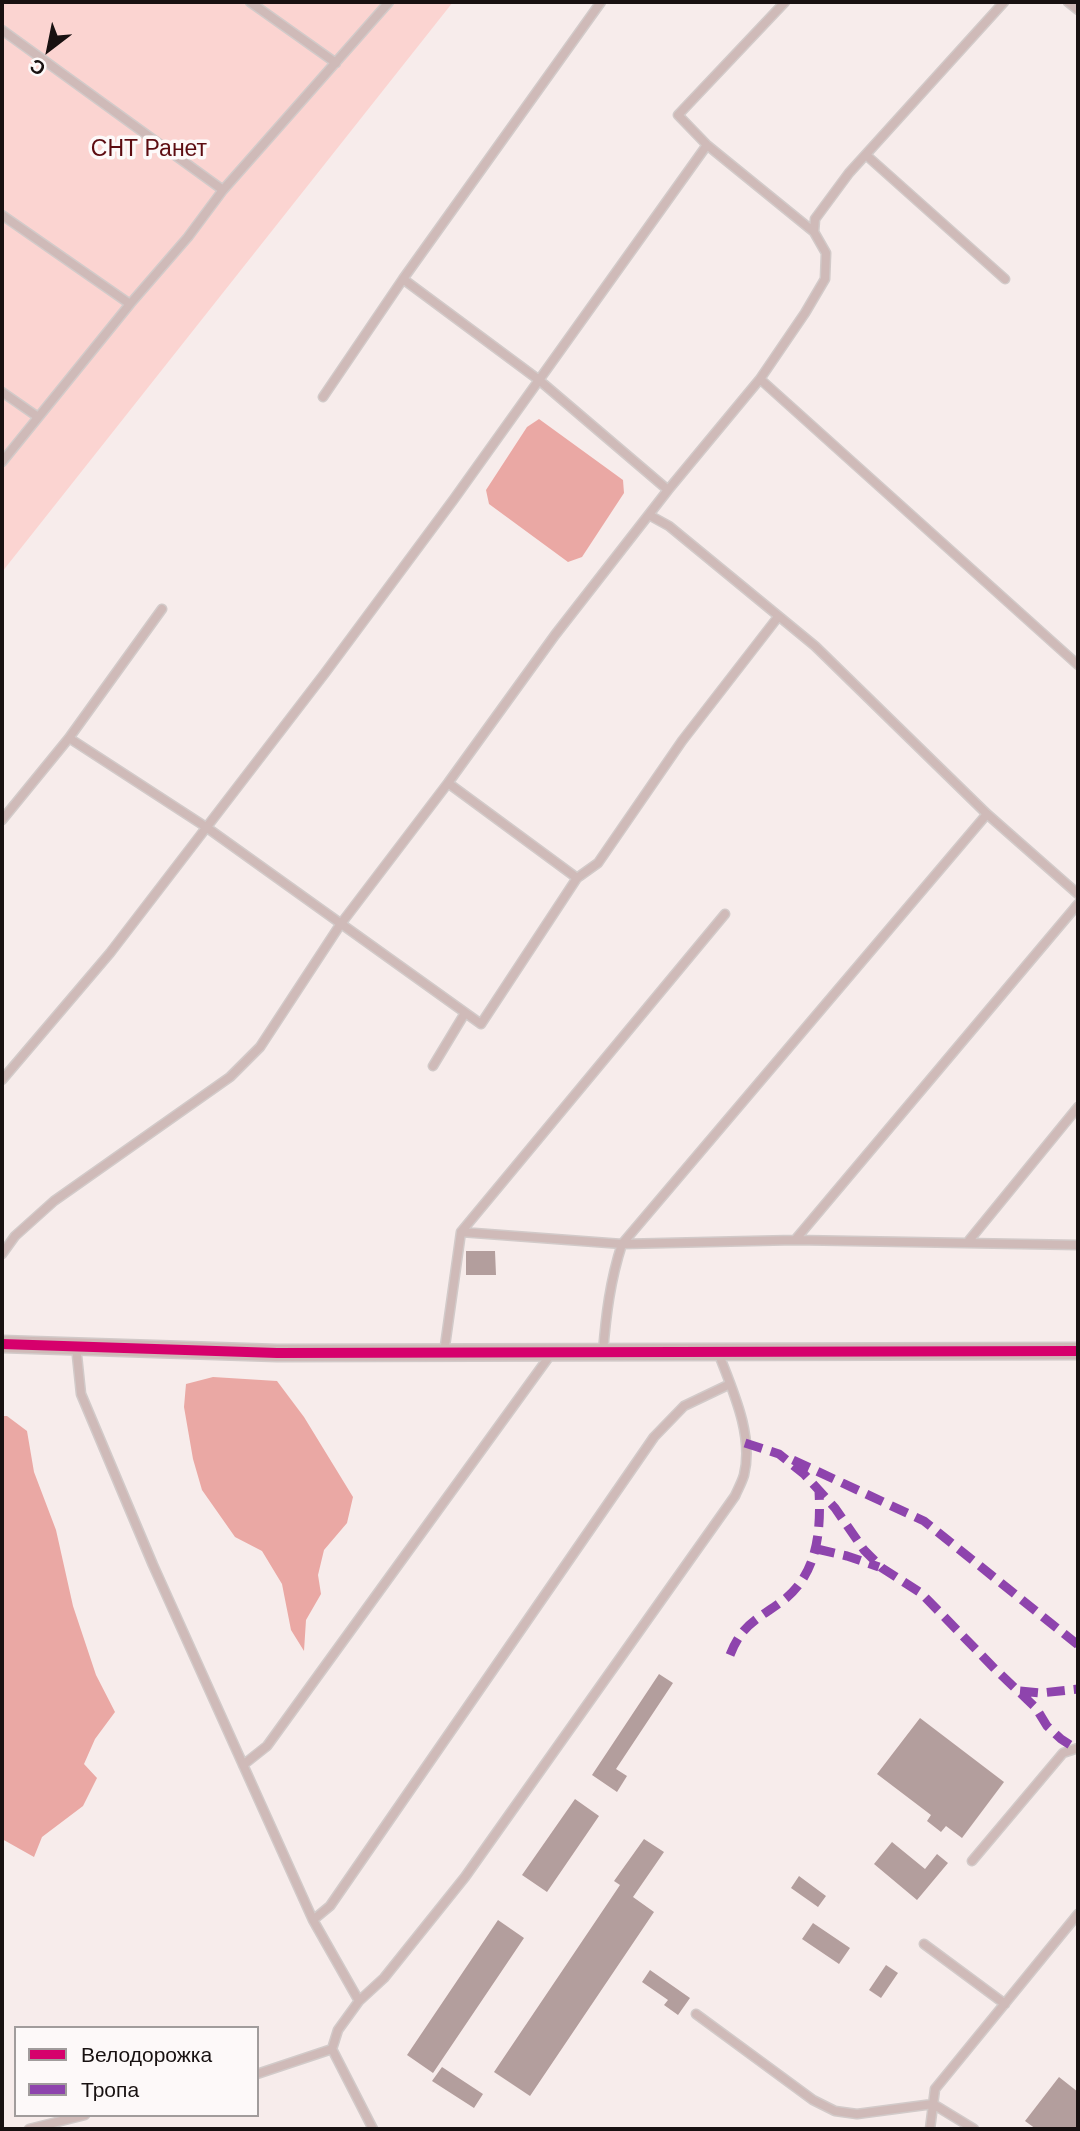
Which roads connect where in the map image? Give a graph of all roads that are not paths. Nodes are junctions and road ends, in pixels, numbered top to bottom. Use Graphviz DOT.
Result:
graph roads {
  1 [pos="250,2"];
  2 [pos="389,2"];
  3 [pos="601,2"];
  4 [pos="785,2"];
  5 [pos="1004,2"];
  6 [pos="1068,2"];
  7 [pos="1078,10"];
  8 [pos="2,30"];
  9 [pos="336,63"];
  10 [pos="707,145"];
  11 [pos="866,155"];
  12 [pos="223,190"];
  13 [pos="2,215"];
  14 [pos="814,232"];
  15 [pos="403,279"];
  16 [pos="1005,279"];
  17 [pos="130,304"];
  18 [pos="760,379"];
  19 [pos="539,380"];
  20 [pos="2,392"];
  21 [pos="323,397"];
  22 [pos="38,417"];
  23 [pos="2,462"];
  24 [pos="668,490"];
  25 [pos="649,515"];
  26 [pos="162,609"];
  27 [pos="778,617"];
  28 [pos="1078,665"];
  29 [pos="69,737"];
  30 [pos="448,783"];
  31 [pos="987,814"];
  32 [pos="2,820"];
  33 [pos="206,827"];
  34 [pos="577,878"];
  35 [pos="1078,894"];
  36 [pos="1078,904"];
  37 [pos="725,914"];
  38 [pos="340,925"];
  39 [pos="465,1013"];
  40 [pos="433,1066"];
  41 [pos="2,1080"];
  42 [pos="1078,1107"];
  43 [pos="461,1232"];
  44 [pos="795,1240"];
  45 [pos="967,1242"];
  46 [pos="622,1244"];
  47 [pos="1078,1245"];
  48 [pos="2,1255"];
  49 [pos="2,1344"];
  50 [pos="76,1346"];
  51 [pos="1078,1351"];
  52 [pos="603,1352"];
  53 [pos="718,1352"];
  54 [pos="444,1353"];
  55 [pos="552,1353"];
  56 [pos="730,1384"];
  57 [pos="1078,1748"];
  58 [pos="243,1765"];
  59 [pos="972,1861"];
  60 [pos="1078,1914"];
  61 [pos="313,1920"];
  62 [pos="924,1944"];
  63 [pos="359,2001"];
  64 [pos="1005,2004"];
  65 [pos="696,2014"];
  66 [pos="332,2049"];
  67 [pos="259,2073"];
  68 [pos="933,2104"];
  69 [pos="77,2117"];
  70 [pos="29,2129"];
  71 [pos="373,2129"];
  72 [pos="930,2129"];
  73 [pos="974,2129"];
  1 -- 9 [label="lane"];
  2 -- 9 [label="lane"];
  3 -- 15 [label="lane"];
  4 -- 10 [label="lane"];
  5 -- 11 [label="lane"];
  6 -- 7 [label="lane"];
  8 -- 12 [label="lane"];
  9 -- 12 [label="lane"];
  10 -- 14 [label="lane"];
  10 -- 19 [label="lane"];
  11 -- 14 [label="lane"];
  11 -- 16 [label="lane"];
  12 -- 17 [label="lane"];
  13 -- 17 [label="lane"];
  14 -- 18 [label="lane"];
  15 -- 19 [label="lane"];
  15 -- 21 [label="lane"];
  17 -- 22 [label="lane"];
  18 -- 24 [label="lane"];
  18 -- 28 [label="lane"];
  19 -- 24 [label="lane"];
  19 -- 33 [label="lane"];
  20 -- 22 [label="lane"];
  22 -- 23 [label="lane"];
  24 -- 25 [label="lane"];
  25 -- 27 [label="lane"];
  25 -- 30 [label="lane"];
  26 -- 29 [label="lane"];
  27 -- 31 [label="lane"];
  27 -- 34 [label="lane"];
  29 -- 32 [label="lane"];
  29 -- 33 [label="lane"];
  30 -- 34 [label="lane"];
  30 -- 38 [label="lane"];
  31 -- 35 [label="lane"];
  31 -- 46 [label="lane"];
  33 -- 38 [label="lane"];
  33 -- 41 [label="lane"];
  34 -- 39 [label="lane"];
  36 -- 44 [label="lane"];
  37 -- 43 [label="lane"];
  38 -- 39 [label="lane"];
  38 -- 48 [label="lane"];
  39 -- 40 [label="lane"];
  42 -- 45 [label="lane"];
  43 -- 46 [label="lane"];
  43 -- 54 [label="lane"];
  44 -- 45 [label="lane"];
  44 -- 46 [label="lane"];
  45 -- 47 [label="lane"];
  46 -- 52 [label="lane"];
  49 -- 50 [label="street"];
  50 -- 54 [label="street"];
  50 -- 58 [label="lane"];
  51 -- 53 [label="street"];
  52 -- 53 [label="street"];
  52 -- 55 [label="street"];
  53 -- 56 [label="lane"];
  54 -- 55 [label="street"];
  55 -- 58 [label="lane"];
  56 -- 61 [label="lane"];
  56 -- 63 [label="lane"];
  57 -- 59 [label="lane"];
  58 -- 61 [label="lane"];
  60 -- 64 [label="lane"];
  61 -- 63 [label="lane"];
  62 -- 64 [label="lane"];
  63 -- 66 [label="lane"];
  64 -- 68 [label="lane"];
  65 -- 68 [label="lane"];
  66 -- 67 [label="lane"];
  66 -- 71 [label="lane"];
  68 -- 72 [label="lane"];
  68 -- 73 [label="lane"];
  69 -- 70 [label="lane"];
}
